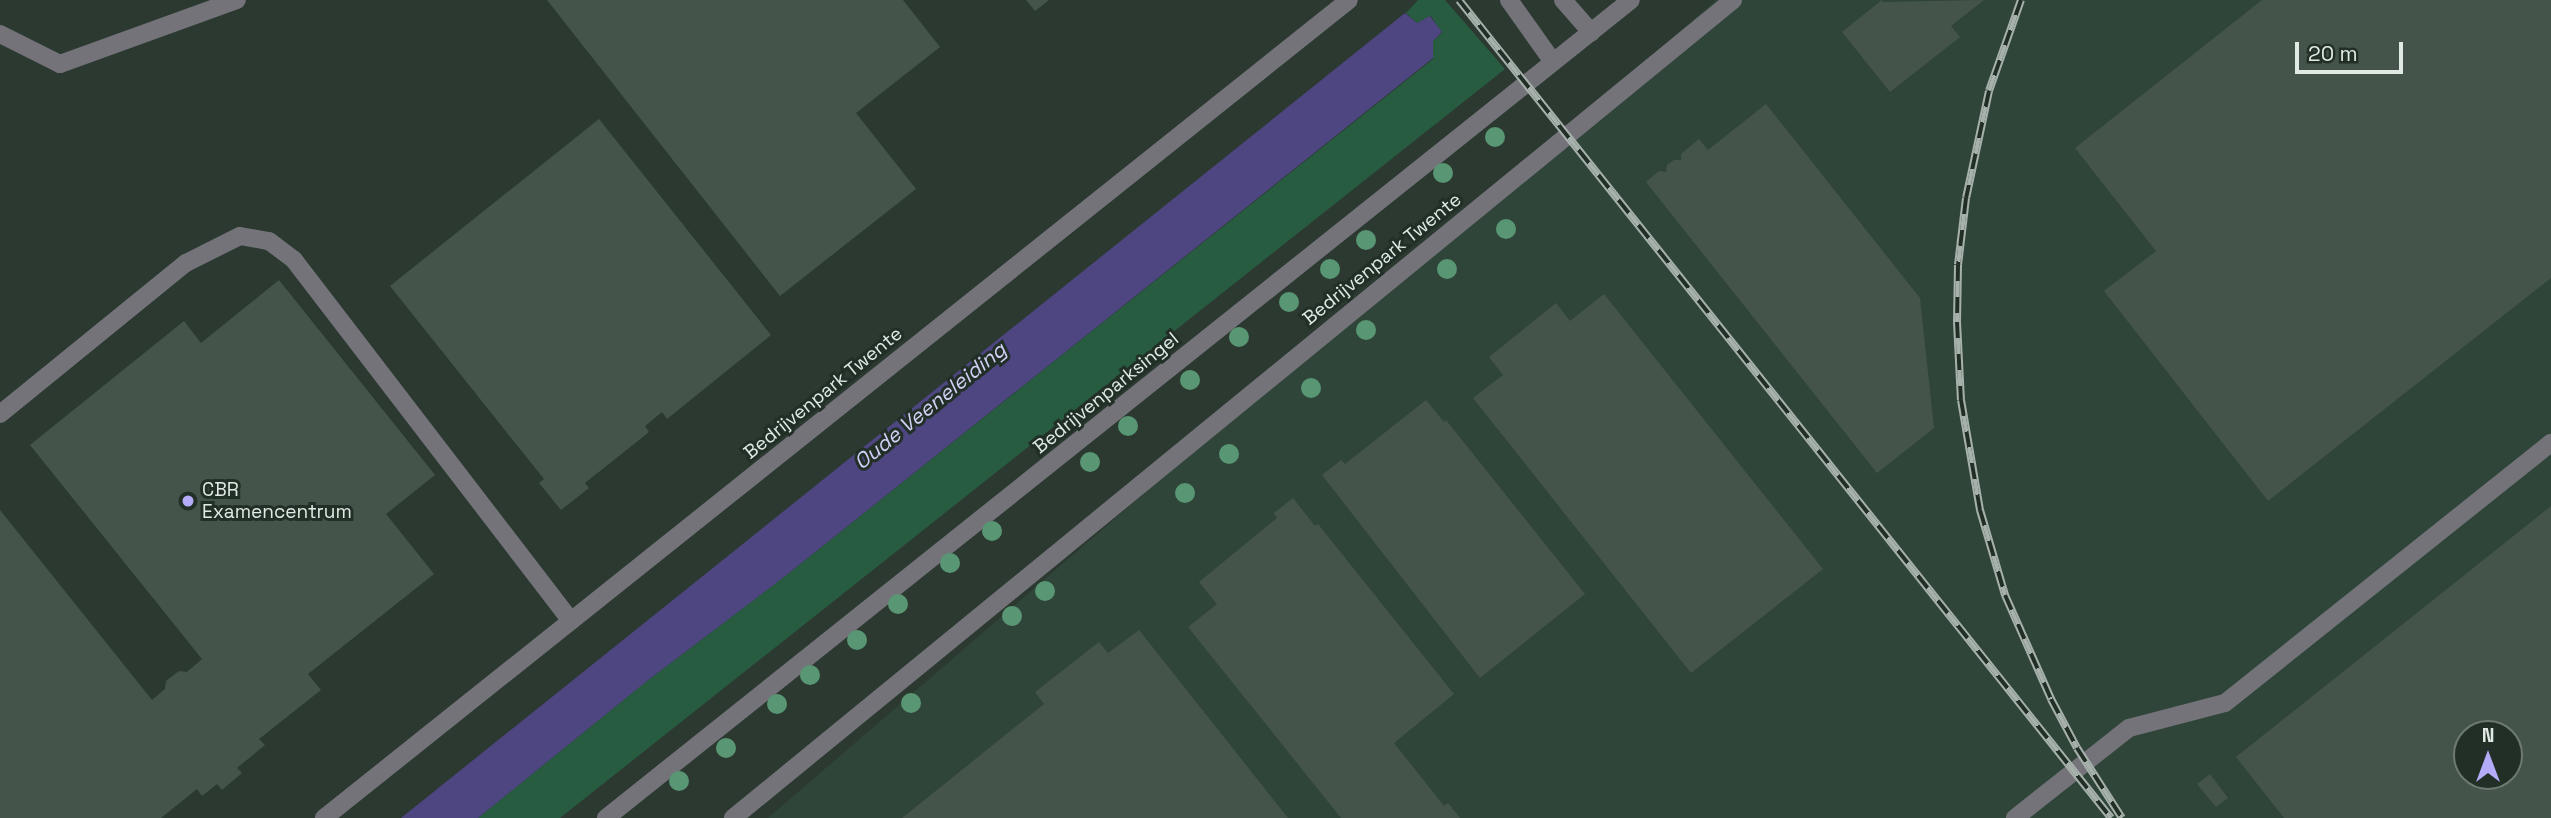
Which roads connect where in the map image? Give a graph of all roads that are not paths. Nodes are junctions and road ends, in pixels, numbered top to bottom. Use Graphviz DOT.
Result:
graph roads {
  1 [pos="236,0"];
  2 [pos="1349,0"];
  3 [pos="1509,0"];
  4 [pos="1563,0"];
  5 [pos="1631,0"];
  6 [pos="1733,0"];
  7 [pos="1591,32"];
  8 [pos="0,34"];
  9 [pos="1553,62"];
  10 [pos="0,414"];
  11 [pos="2551,443"];
  12 [pos="571,621"];
  13 [pos="2026,815"];
  14 [pos="324,818"];
  15 [pos="606,818"];
  16 [pos="733,818"];
  1 -- 8 [label="street"];
  2 -- 12 [label="street, Bedrijvenpark Twente"];
  3 -- 9 [label="street"];
  4 -- 7 [label="street"];
  5 -- 7 [label="street, Bedrijvenparksingel"];
  6 -- 16 [label="street, Bedrijvenpark Twente"];
  7 -- 9 [label="street, Bedrijvenparksingel"];
  9 -- 15 [label="street, Bedrijvenparksingel"];
  10 -- 12 [label="street"];
  11 -- 13 [label="street"];
  12 -- 14 [label="street, Bedrijvenpark Twente"];
}
